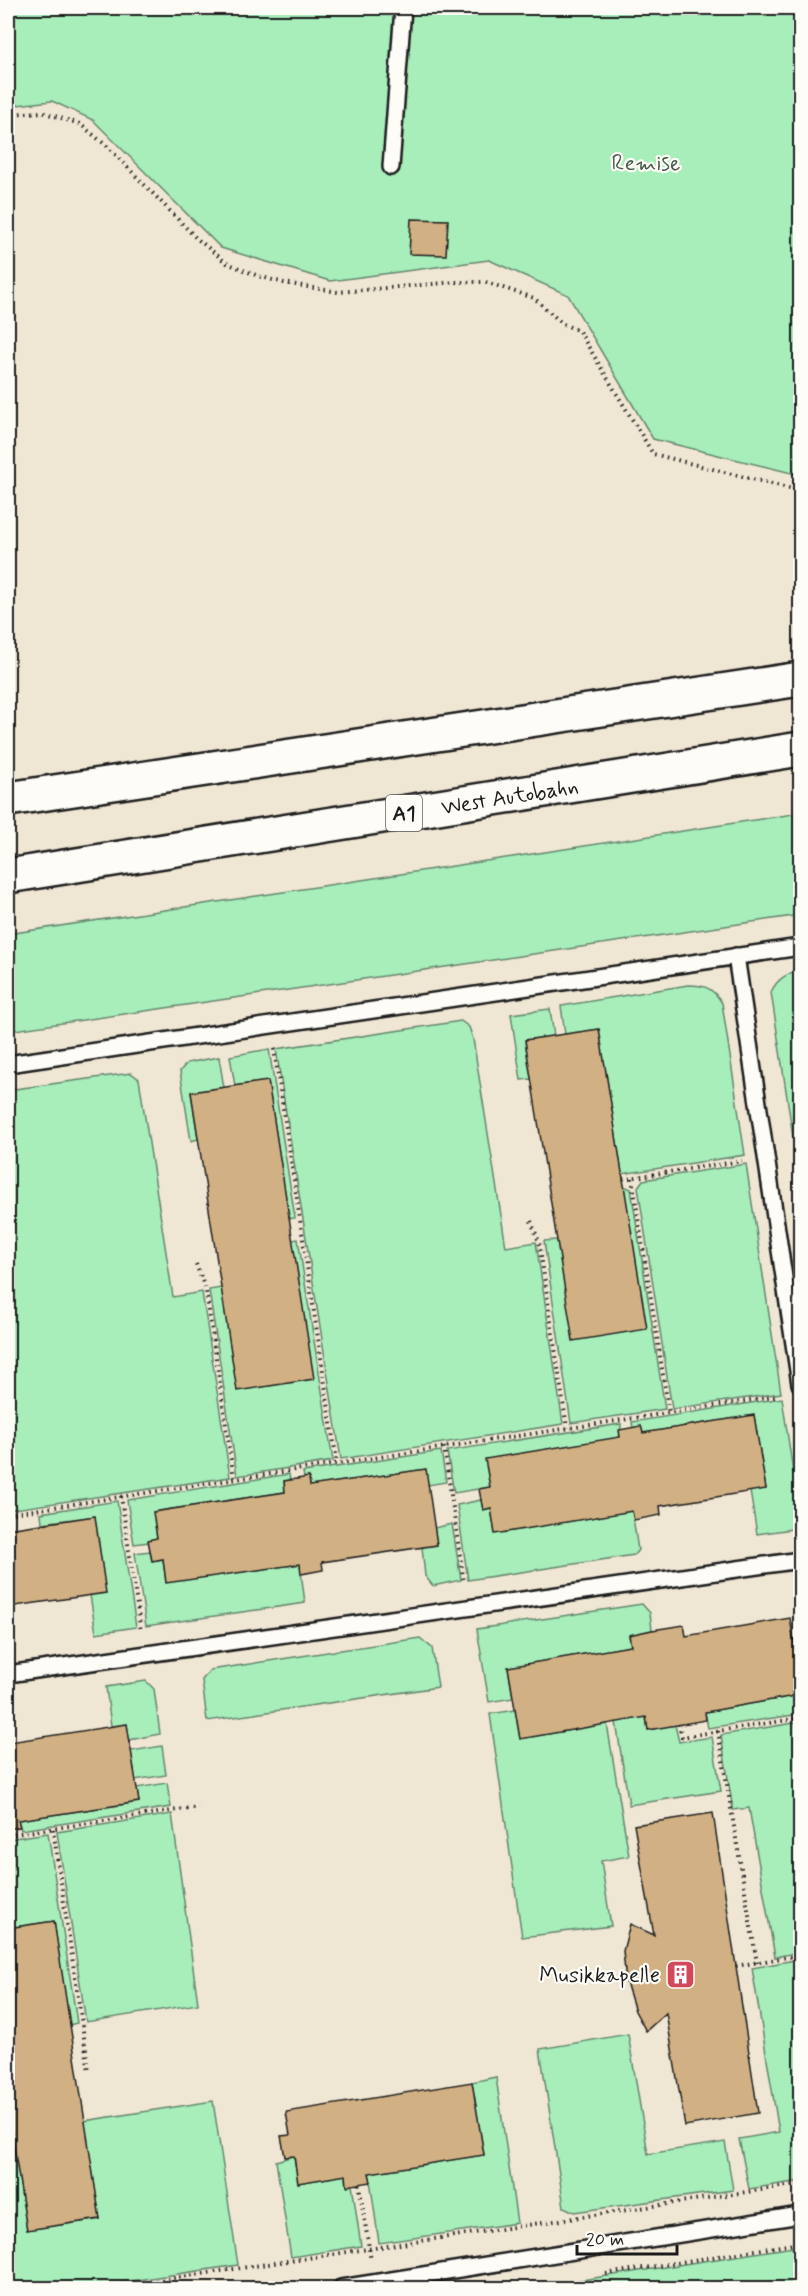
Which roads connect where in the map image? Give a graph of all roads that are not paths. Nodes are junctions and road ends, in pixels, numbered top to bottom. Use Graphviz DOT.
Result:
graph roads {
  1 [pos="403,8"];
  2 [pos="391,167"];
  3 [pos="801,679"];
  4 [pos="801,749"];
  5 [pos="8,799"];
  6 [pos="8,876"];
  7 [pos="801,947"];
  8 [pos="736,956"];
  9 [pos="8,1064"];
  10 [pos="795,1389"];
  11 [pos="801,1560"];
  12 [pos="8,1674"];
  13 [pos="801,2215"];
  14 [pos="341,2289"];
  1 -- 2 [label="lane"];
  3 -- 5 [label="highway"];
  4 -- 6 [label="highway, West Autobahn / A1"];
  7 -- 8 [label="lane"];
  8 -- 9 [label="lane"];
  8 -- 10 [label="lane"];
  11 -- 12 [label="lane"];
  13 -- 14 [label="lane"];
}
